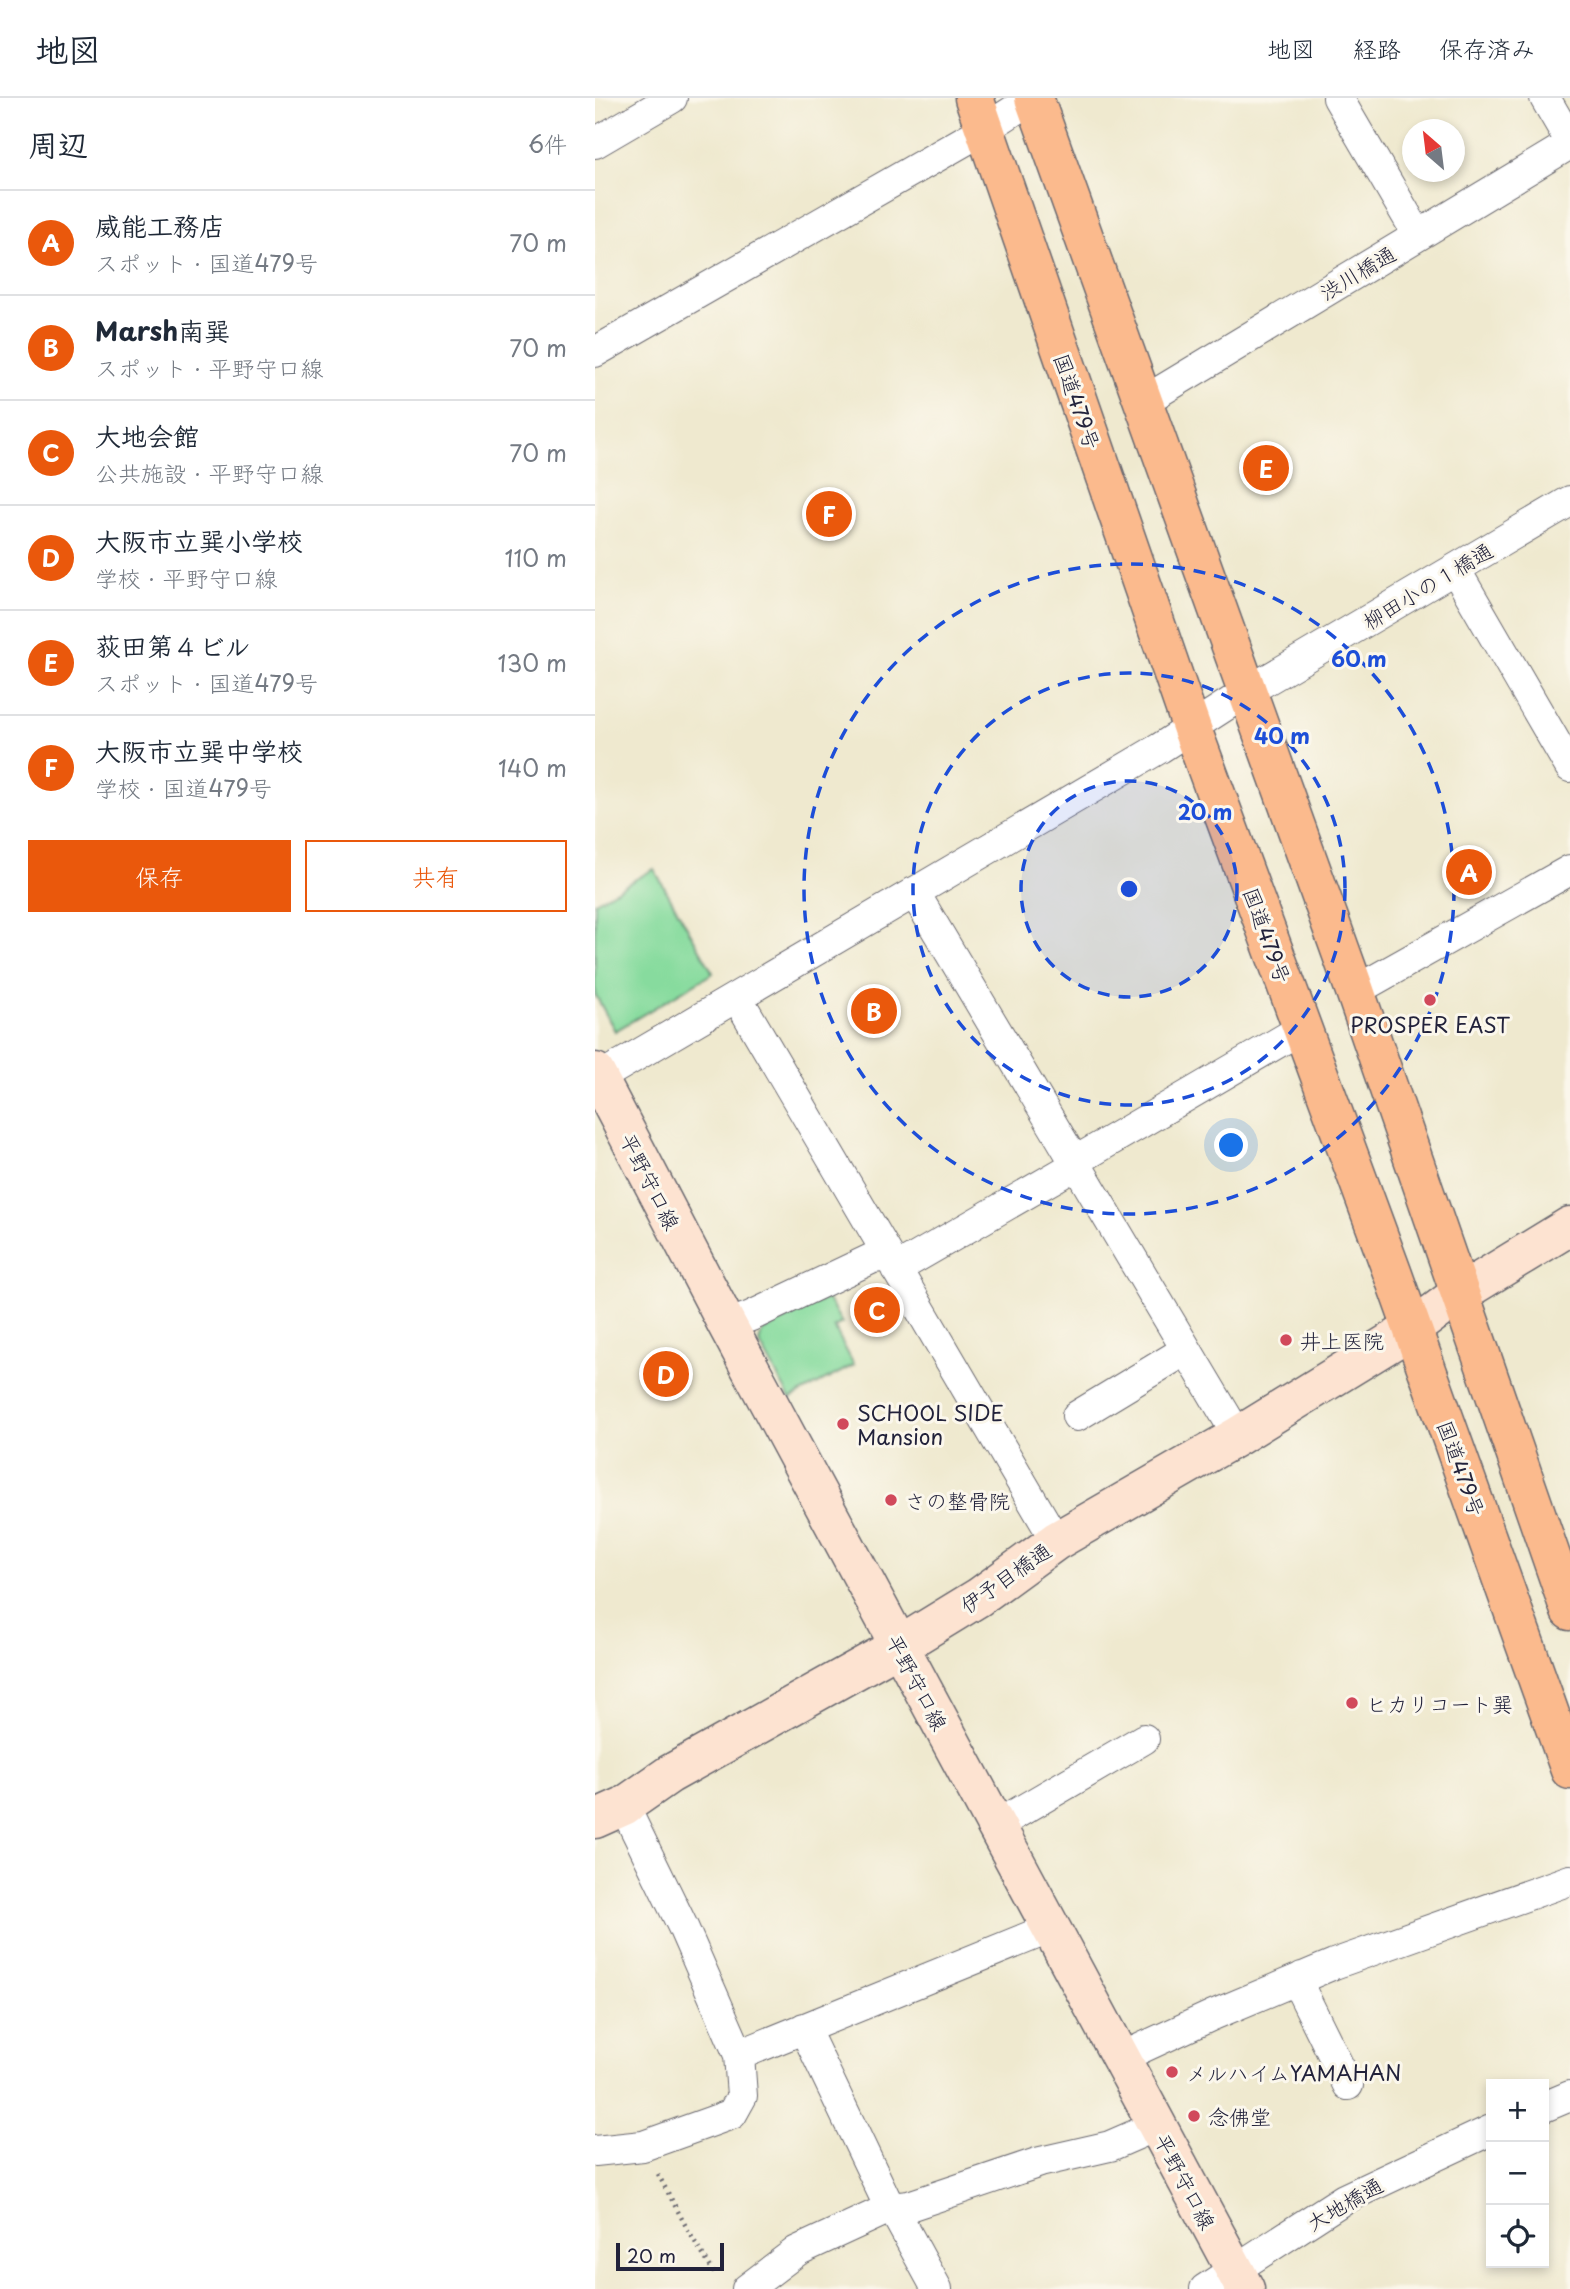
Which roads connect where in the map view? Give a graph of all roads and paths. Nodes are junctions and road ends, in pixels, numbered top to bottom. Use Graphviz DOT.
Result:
graph roads {
  1 [pos="672,98"];
  2 [pos="1034,98"];
  3 [pos="1338,98"];
  4 [pos="1545,98"];
  5 [pos="979,114"];
  6 [pos="1570,140"];
  7 [pos="595,144"];
  8 [pos="1417,235"];
  9 [pos="597,346"];
  10 [pos="1144,401"];
  11 [pos="1570,501"];
  12 [pos="1455,569"];
  13 [pos="1248,691"];
  14 [pos="1192,729"];
  15 [pos="1570,767"];
  16 [pos="1570,870"];
  17 [pos="914,892"];
  18 [pos="1355,991"];
  19 [pos="737,996"];
  20 [pos="1303,1028"];
  21 [pos="596,1077"];
  22 [pos="1075,1163"];
  23 [pos="1570,1226"];
  24 [pos="892,1263"];
  25 [pos="1459,1294"];
  26 [pos="727,1325"];
  27 [pos="1412,1329"];
  28 [pos="1186,1350"];
  29 [pos="1077,1416"];
  30 [pos="1238,1436"];
  31 [pos="1056,1541"];
  32 [pos="1569,1604"];
  33 [pos="899,1646"];
  34 [pos="1144,1738"];
  35 [pos="1570,1770"];
  36 [pos="610,1813"];
  37 [pos="995,1826"];
  38 [pos="1570,1880"];
  39 [pos="1051,1928"];
  40 [pos="1303,1977"];
  41 [pos="804,2028"];
  42 [pos="739,2054"];
  43 [pos="1120,2058"];
  44 [pos="1347,2085"];
  45 [pos="1570,2096"];
  46 [pos="1549,2105"];
  47 [pos="1156,2126"];
  48 [pos="1486,2132"];
  49 [pos="643,2146"];
  50 [pos="595,2151"];
  51 [pos="890,2208"];
  52 [pos="1228,2283"];
  53 [pos="734,2286"];
  54 [pos="937,2289"];
  1 -- 7 [label="street"];
  2 -- 5 [label="street"];
  2 -- 10 [label="highway"];
  3 -- 8 [label="street"];
  4 -- 6 [label="street"];
  5 -- 9 [label="street"];
  5 -- 14 [label="highway, 国道479号"];
  6 -- 8 [label="street, 渋川橋通"];
  8 -- 10 [label="street, 渋川橋通"];
  10 -- 13 [label="highway"];
  11 -- 12 [label="street, 柳田小の１橋通"];
  12 -- 13 [label="street, 柳田小の１橋通"];
  12 -- 15 [label="street"];
  13 -- 14 [label="street, 柳田小の１橋通"];
  13 -- 18 [label="highway"];
  14 -- 17 [label="street, 柳田小の１橋通"];
  14 -- 20 [label="highway, 国道479号"];
  16 -- 18 [label="street"];
  17 -- 19 [label="street, 柳田小の１橋通"];
  17 -- 22 [label="street"];
  18 -- 25 [label="highway"];
  19 -- 21 [label="street, 柳田小の１橋通"];
  19 -- 24 [label="street"];
  20 -- 22 [label="street"];
  20 -- 27 [label="highway, 国道479号"];
  21 -- 26 [label="main road, 平野守口線"];
  22 -- 24 [label="street"];
  22 -- 28 [label="street"];
  23 -- 25 [label="main road"];
  24 -- 26 [label="street"];
  24 -- 31 [label="street"];
  25 -- 27 [label="main road, 伊予目橋通"];
  25 -- 32 [label="highway"];
  26 -- 33 [label="main road, 平野守口線"];
  27 -- 30 [label="main road, 伊予目橋通"];
  27 -- 35 [label="highway, 国道479号"];
  28 -- 29 [label="street"];
  28 -- 30 [label="street"];
  30 -- 31 [label="main road, 伊予目橋通"];
  31 -- 33 [label="main road, 伊予目橋通"];
  33 -- 36 [label="main road, 伊予目橋通"];
  33 -- 37 [label="main road, 平野守口線"];
  34 -- 37 [label="street"];
  36 -- 42 [label="street"];
  37 -- 39 [label="main road, 平野守口線"];
  38 -- 40 [label="street"];
  39 -- 41 [label="street"];
  39 -- 43 [label="main road, 平野守口線"];
  40 -- 43 [label="street"];
  40 -- 44 [label="street"];
  41 -- 42 [label="street"];
  41 -- 51 [label="street"];
  42 -- 49 [label="street"];
  43 -- 47 [label="main road, 平野守口線"];
  45 -- 46 [label="street"];
  47 -- 51 [label="street"];
  47 -- 52 [label="main road, 平野守口線"];
  48 -- 52 [label="street, 大地橋通"];
  49 -- 50 [label="street"];
  49 -- 53 [label="path"];
  51 -- 53 [label="street"];
  51 -- 54 [label="street"];
}
